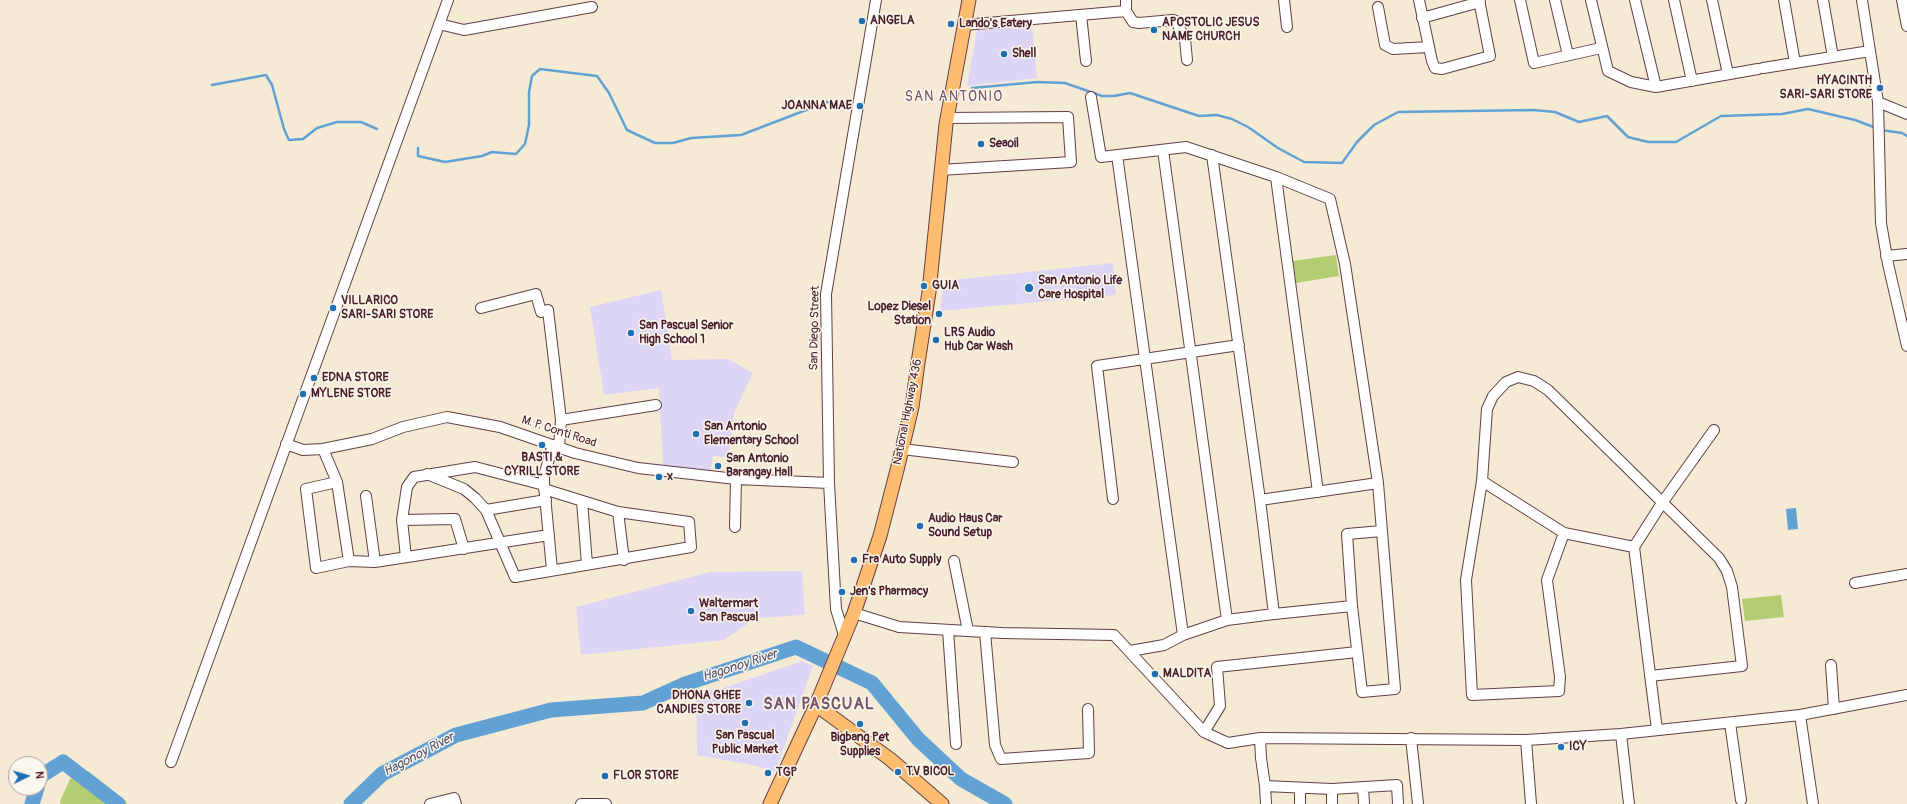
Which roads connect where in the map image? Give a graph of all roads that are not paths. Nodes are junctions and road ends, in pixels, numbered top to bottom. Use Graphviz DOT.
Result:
graph roads {
  1 [pos="448,0"];
  2 [pos="876,0"];
  3 [pos="969,0"];
  4 [pos="1126,0"];
  5 [pos="1284,0"];
  6 [pos="1419,0"];
  7 [pos="1520,0"];
  8 [pos="1555,0"];
  9 [pos="1591,0"];
  10 [pos="1635,0"];
  11 [pos="1674,0"];
  12 [pos="1712,0"];
  13 [pos="1784,0"];
  14 [pos="1823,0"];
  15 [pos="1862,0"];
  16 [pos="1480,1"];
  17 [pos="1904,6"];
  18 [pos="592,7"];
  19 [pos="1378,7"];
  20 [pos="1126,11"];
  21 [pos="1081,15"];
  22 [pos="1422,18"];
  23 [pos="439,24"];
  24 [pos="964,25"];
  25 [pos="1907,26"];
  26 [pos="1287,27"];
  27 [pos="1429,47"];
  28 [pos="1601,48"];
  29 [pos="1870,51"];
  30 [pos="1568,55"];
  31 [pos="1833,57"];
  32 [pos="1187,60"];
  33 [pos="1086,61"];
  34 [pos="1795,63"];
  35 [pos="1728,74"];
  36 [pos="1692,81"];
  37 [pos="1656,87"];
  38 [pos="1091,97"];
  39 [pos="1878,102"];
  40 [pos="1907,114"];
  41 [pos="947,118"];
  42 [pos="1162,150"];
  43 [pos="1117,155"];
  44 [pos="1212,155"];
  45 [pos="940,170"];
  46 [pos="1276,177"];
  47 [pos="1907,254"];
  48 [pos="1886,256"];
  49 [pos="481,308"];
  50 [pos="1239,345"];
  51 [pos="1907,346"];
  52 [pos="1191,352"];
  53 [pos="1146,358"];
  54 [pos="656,405"];
  55 [pos="561,420"];
  56 [pos="1714,430"];
  57 [pos="286,444"];
  58 [pos="556,446"];
  59 [pos="323,449"];
  60 [pos="902,449"];
  61 [pos="1014,462"];
  62 [pos="427,474"];
  63 [pos="736,479"];
  64 [pos="1482,481"];
  65 [pos="337,482"];
  66 [pos="829,483"];
  67 [pos="1378,483"];
  68 [pos="544,487"];
  69 [pos="1318,492"];
  70 [pos="366,496"];
  71 [pos="1113,499"];
  72 [pos="546,500"];
  73 [pos="1260,500"];
  74 [pos="582,501"];
  75 [pos="1662,503"];
  76 [pos="486,510"];
  77 [pos="618,512"];
  78 [pos="402,520"];
  79 [pos="735,527"];
  80 [pos="1382,531"];
  81 [pos="1564,533"];
  82 [pos="549,535"];
  83 [pos="500,544"];
  84 [pos="1634,547"];
  85 [pos="464,549"];
  86 [pos="406,557"];
  87 [pos="624,560"];
  88 [pos="349,561"];
  89 [pos="954,561"];
  90 [pos="375,562"];
  91 [pos="587,564"];
  92 [pos="552,570"];
  93 [pos="1907,574"];
  94 [pos="1855,583"];
  95 [pos="1352,606"];
  96 [pos="854,613"];
  97 [pos="1274,614"];
  98 [pos="1227,620"];
  99 [pos="948,630"];
  100 [pos="968,631"];
  101 [pos="985,632"];
  102 [pos="844,635"];
  103 [pos="1183,635"];
  104 [pos="1130,651"];
  105 [pos="1356,652"];
  106 [pos="1831,665"];
  107 [pos="1650,676"];
  108 [pos="1907,695"];
  109 [pos="816,705"];
  110 [pos="1088,709"];
  111 [pos="1834,709"];
  112 [pos="1800,716"];
  113 [pos="1730,723"];
  114 [pos="1657,730"];
  115 [pos="1204,732"];
  116 [pos="1621,734"];
  117 [pos="1260,738"];
  118 [pos="1411,738"];
  119 [pos="1526,740"];
  120 [pos="956,744"];
  121 [pos="171,762"];
  122 [pos="1397,785"];
  123 [pos="1265,786"];
  124 [pos="1363,787"];
  125 [pos="1416,787"];
  126 [pos="1300,788"];
  127 [pos="1332,789"];
  128 [pos="1741,800"];
  129 [pos="430,804"];
  130 [pos="456,804"];
  131 [pos="581,804"];
  132 [pos="606,804"];
  133 [pos="770,804"];
  134 [pos="942,804"];
  135 [pos="1266,804"];
  136 [pos="1300,804"];
  137 [pos="1332,804"];
  138 [pos="1364,804"];
  139 [pos="1398,804"];
  140 [pos="1418,804"];
  141 [pos="1531,804"];
  142 [pos="1629,804"];
  143 [pos="1813,804"];
  1 -- 23 [label="street"];
  2 -- 66 [label="street, San Diego Street"];
  3 -- 24 [label="main road, National Highway 436"];
  4 -- 20 [label="street"];
  5 -- 26 [label="street"];
  6 -- 22 [label="street"];
  7 -- 30 [label="street"];
  8 -- 30 [label="street"];
  9 -- 28 [label="street"];
  10 -- 37 [label="street"];
  11 -- 36 [label="street"];
  12 -- 35 [label="street"];
  13 -- 34 [label="street"];
  14 -- 31 [label="street"];
  15 -- 29 [label="street"];
  16 -- 22 [label="street"];
  16 -- 27 [label="street"];
  17 -- 25 [label="street"];
  18 -- 23 [label="street"];
  19 -- 27 [label="street"];
  20 -- 21 [label="street"];
  20 -- 32 [label="street"];
  21 -- 24 [label="street"];
  21 -- 33 [label="street"];
  22 -- 27 [label="street"];
  23 -- 57 [label="street"];
  24 -- 41 [label="main road, National Highway 436"];
  28 -- 30 [label="street"];
  28 -- 37 [label="street"];
  29 -- 31 [label="street"];
  29 -- 39 [label="street"];
  31 -- 34 [label="street"];
  34 -- 35 [label="street"];
  35 -- 36 [label="street"];
  36 -- 37 [label="street"];
  38 -- 43 [label="street"];
  39 -- 40 [label="street"];
  39 -- 48 [label="street"];
  41 -- 45 [label="main road, National Highway 436"];
  41 -- 45 [label="street"];
  42 -- 43 [label="street"];
  42 -- 44 [label="street"];
  42 -- 52 [label="street"];
  43 -- 53 [label="street"];
  44 -- 46 [label="street"];
  44 -- 50 [label="street"];
  45 -- 60 [label="main road, National Highway 436"];
  46 -- 67 [label="street"];
  46 -- 69 [label="street"];
  47 -- 48 [label="street"];
  48 -- 51 [label="street"];
  49 -- 55 [label="street"];
  50 -- 52 [label="street"];
  50 -- 73 [label="street"];
  52 -- 53 [label="street"];
  52 -- 98 [label="street"];
  53 -- 71 [label="street"];
  53 -- 103 [label="street"];
  54 -- 55 [label="street"];
  55 -- 58 [label="street"];
  56 -- 75 [label="street"];
  57 -- 59 [label="street, M. P. Conti Road"];
  57 -- 121 [label="street"];
  58 -- 59 [label="street, M. P. Conti Road"];
  58 -- 63 [label="street, M. P. Conti Road"];
  58 -- 68 [label="street"];
  59 -- 65 [label="street"];
  60 -- 61 [label="street"];
  60 -- 96 [label="main road, National Highway 436"];
  62 -- 68 [label="street"];
  62 -- 76 [label="street"];
  62 -- 78 [label="street"];
  63 -- 66 [label="street, M. P. Conti Road"];
  63 -- 79 [label="street"];
  64 -- 75 [label="street"];
  64 -- 81 [label="street"];
  64 -- 81 [label="street"];
  65 -- 88 [label="street"];
  65 -- 88 [label="street"];
  66 -- 102 [label="street, San Diego Street"];
  67 -- 69 [label="street"];
  67 -- 80 [label="street"];
  68 -- 72 [label="street"];
  68 -- 74 [label="street"];
  69 -- 73 [label="street"];
  70 -- 90 [label="street"];
  72 -- 76 [label="street"];
  72 -- 82 [label="street"];
  73 -- 97 [label="street"];
  74 -- 77 [label="street"];
  74 -- 91 [label="street"];
  75 -- 84 [label="street"];
  75 -- 107 [label="street"];
  76 -- 83 [label="street"];
  77 -- 87 [label="street"];
  77 -- 87 [label="street"];
  78 -- 85 [label="street"];
  78 -- 86 [label="street"];
  80 -- 95 [label="street"];
  80 -- 105 [label="street"];
  81 -- 84 [label="street"];
  82 -- 83 [label="street"];
  82 -- 92 [label="street"];
  83 -- 85 [label="street"];
  83 -- 92 [label="street"];
  84 -- 107 [label="street"];
  85 -- 86 [label="street"];
  86 -- 90 [label="street"];
  87 -- 91 [label="street"];
  88 -- 90 [label="street"];
  89 -- 100 [label="street"];
  91 -- 92 [label="street"];
  93 -- 94 [label="street"];
  95 -- 97 [label="street"];
  95 -- 105 [label="street"];
  96 -- 99 [label="street"];
  96 -- 102 [label="main road, National Highway 436"];
  97 -- 98 [label="street"];
  98 -- 103 [label="street"];
  99 -- 100 [label="street"];
  99 -- 120 [label="street"];
  100 -- 101 [label="street"];
  101 -- 104 [label="street"];
  101 -- 110 [label="street"];
  102 -- 109 [label="main road, National Highway 436"];
  103 -- 104 [label="street"];
  104 -- 115 [label="street"];
  105 -- 115 [label="street"];
  106 -- 111 [label="street"];
  107 -- 114 [label="street"];
  108 -- 111 [label="street"];
  109 -- 133 [label="main road, National Highway 436"];
  109 -- 134 [label="main road"];
  111 -- 112 [label="street"];
  112 -- 113 [label="street"];
  112 -- 143 [label="street"];
  113 -- 114 [label="street"];
  113 -- 128 [label="street"];
  114 -- 116 [label="street"];
  115 -- 117 [label="street"];
  116 -- 119 [label="street"];
  116 -- 142 [label="street"];
  117 -- 118 [label="street"];
  117 -- 123 [label="street"];
  118 -- 119 [label="street"];
  118 -- 125 [label="street"];
  119 -- 141 [label="street"];
  122 -- 124 [label="street"];
  122 -- 125 [label="street"];
  122 -- 139 [label="street"];
  123 -- 126 [label="street"];
  123 -- 135 [label="street"];
  124 -- 127 [label="street"];
  124 -- 138 [label="street"];
  125 -- 140 [label="street"];
  126 -- 127 [label="street"];
  126 -- 136 [label="street"];
  127 -- 137 [label="street"];
  129 -- 130 [label="street"];
  131 -- 132 [label="street"];
}
